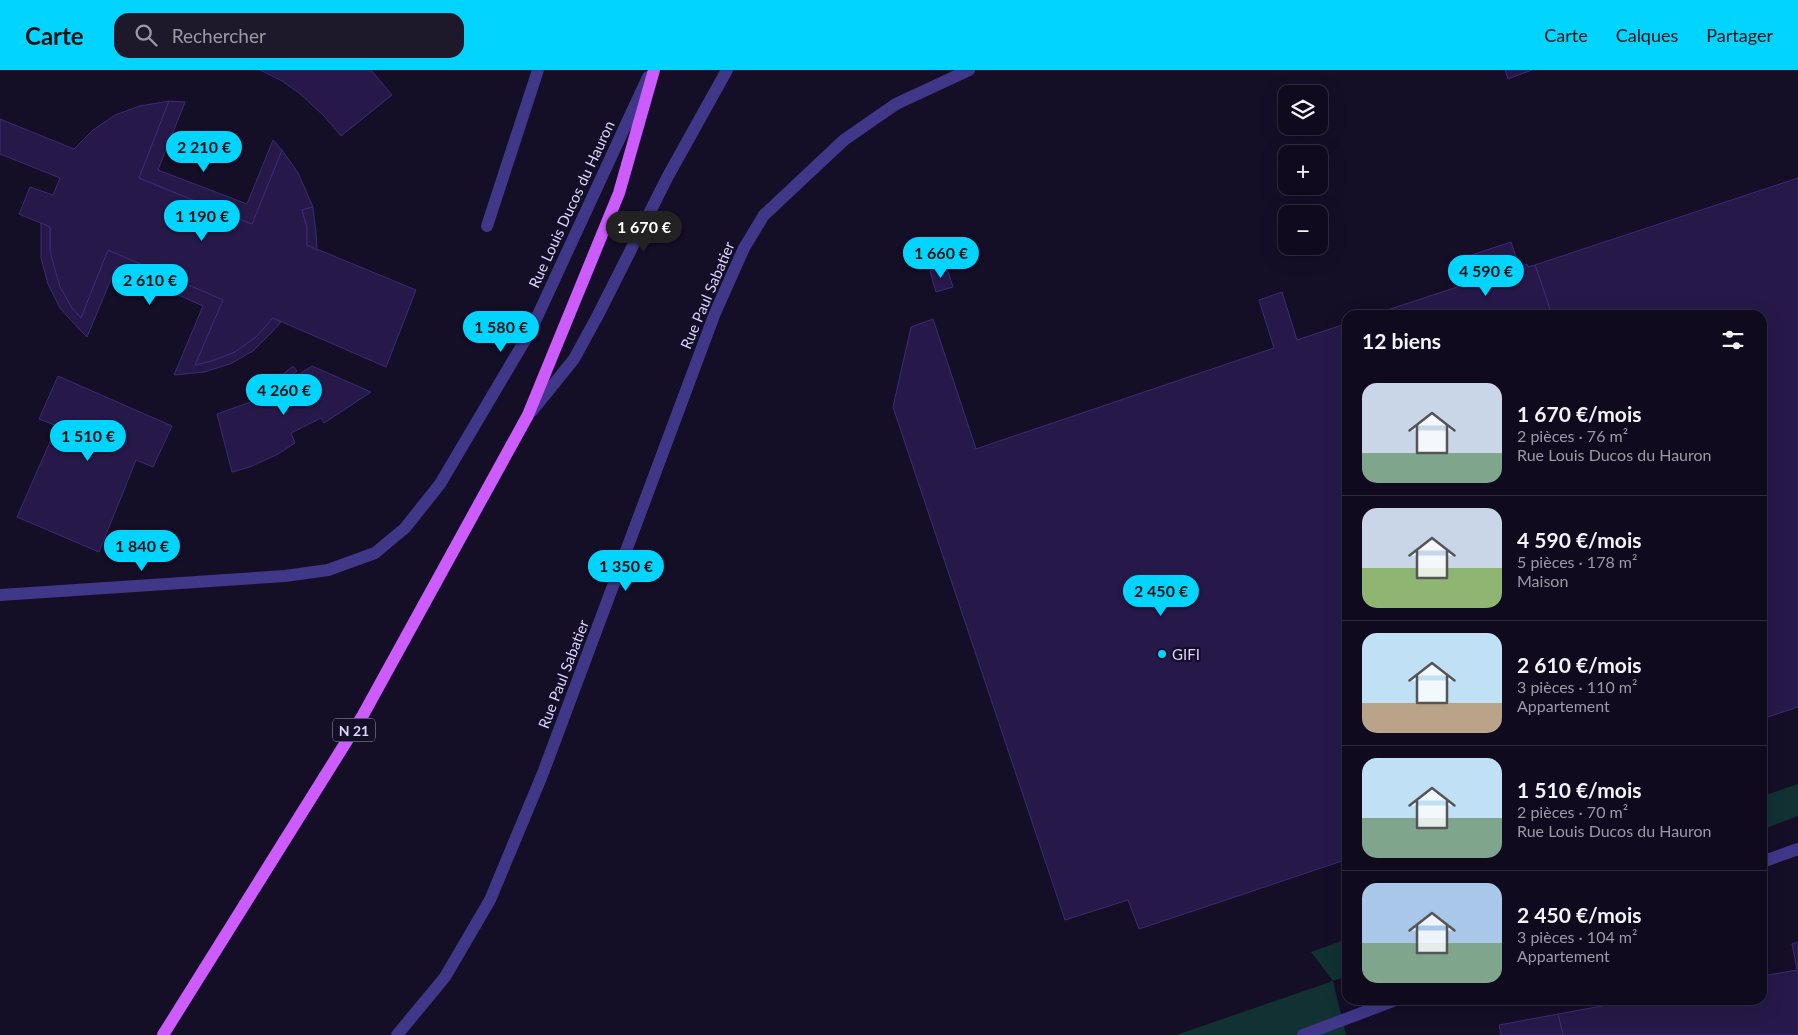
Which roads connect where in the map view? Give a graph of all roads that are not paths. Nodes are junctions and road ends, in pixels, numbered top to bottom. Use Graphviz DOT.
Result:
graph roads {
  1 [pos="538,70"];
  2 [pos="653,70"];
  3 [pos="727,70"];
  4 [pos="969,70"];
  5 [pos="487,226"];
  6 [pos="528,414"];
  7 [pos="0,595"];
  8 [pos="1798,849"];
  9 [pos="1767,860"];
  10 [pos="1383,1005"];
  11 [pos="163,1035"];
  12 [pos="397,1035"];
  13 [pos="1303,1035"];
  1 -- 5 [label="street"];
  2 -- 6 [label="main road, N 21"];
  2 -- 7 [label="street, Rue Louis Ducos du Hauron"];
  3 -- 6 [label="street"];
  4 -- 12 [label="street, Rue Paul Sabatier"];
  6 -- 11 [label="main road, N 21"];
  8 -- 9 [label="street"];
  10 -- 13 [label="street"];
}
